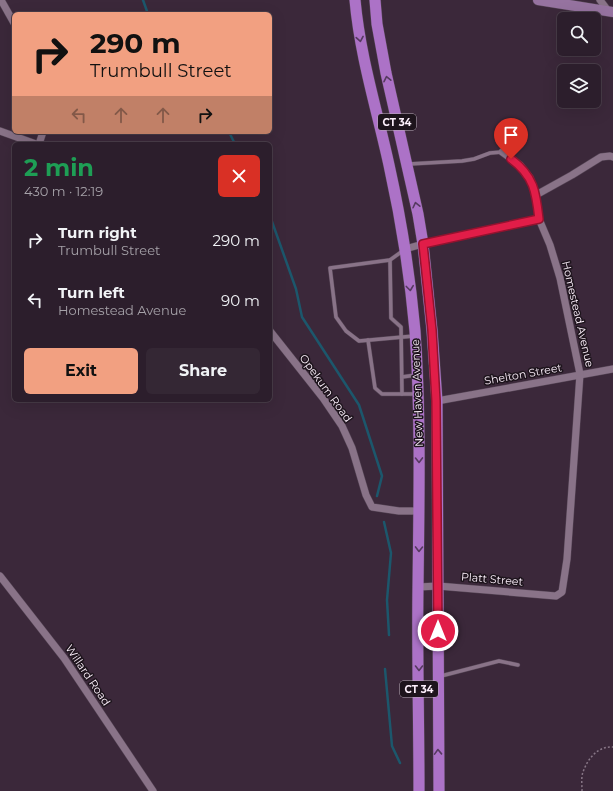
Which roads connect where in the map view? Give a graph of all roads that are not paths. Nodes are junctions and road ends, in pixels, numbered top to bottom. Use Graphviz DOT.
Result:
graph roads {
  1 [pos="1,0"];
  2 [pos="355,0"];
  3 [pos="375,0"];
  4 [pos="538,0"];
  5 [pos="600,0"];
  6 [pos="611,12"];
  7 [pos="12,19"];
  8 [pos="0,131"];
  9 [pos="30,142"];
  10 [pos="502,152"];
  11 [pos="613,157"];
  12 [pos="407,164"];
  13 [pos="536,195"];
  14 [pos="539,219"];
  15 [pos="423,244"];
  16 [pos="405,249"];
  17 [pos="390,260"];
  18 [pos="272,334"];
  19 [pos="415,336"];
  20 [pos="401,337"];
  21 [pos="368,340"];
  22 [pos="613,369"];
  23 [pos="580,374"];
  24 [pos="417,375"];
  25 [pos="402,377"];
  26 [pos="402,394"];
  27 [pos="417,394"];
  28 [pos="436,401"];
  29 [pos="420,511"];
  30 [pos="0,576"];
  31 [pos="438,586"];
  32 [pos="418,587"];
  33 [pos="562,592"];
  34 [pos="518,664"];
  35 [pos="438,676"];
  36 [pos="153,791"];
  37 [pos="419,791"];
  38 [pos="439,791"];
  1 -- 7 [label="street"];
  2 -- 16 [label="highway, New Haven Avenue / CT 34, one-way"];
  12 -- 3 [label="highway, New Haven Avenue / CT 34, one-way"];
  4 -- 6 [label="main road"];
  5 -- 6 [label="street"];
  8 -- 9 [label="street"];
  10 -- 12 [label="lane"];
  10 -- 13 [label="street, Homestead Avenue"];
  11 -- 13 [label="street"];
  15 -- 12 [label="highway, New Haven Avenue / CT 34, one-way"];
  13 -- 14 [label="street, Homestead Avenue"];
  14 -- 15 [label="street"];
  14 -- 23 [label="street, Homestead Avenue"];
  15 -- 16 [label="street"];
  15 -- 28 [label="highway, New Haven Avenue / CT 34"];
  16 -- 17 [label="lane"];
  16 -- 19 [label="highway, New Haven Avenue / CT 34, one-way"];
  17 -- 20 [label="lane"];
  17 -- 21 [label="lane"];
  18 -- 29 [label="street, Opekum Road"];
  19 -- 20 [label="lane"];
  19 -- 24 [label="highway, New Haven Avenue / CT 34"];
  20 -- 21 [label="lane"];
  20 -- 25 [label="lane"];
  21 -- 26 [label="lane"];
  22 -- 23 [label="street, Shelton Street"];
  23 -- 28 [label="street, Shelton Street"];
  23 -- 33 [label="street, Homestead Avenue"];
  24 -- 25 [label="lane"];
  24 -- 27 [label="highway, New Haven Avenue / CT 34"];
  25 -- 26 [label="lane"];
  26 -- 27 [label="lane"];
  27 -- 29 [label="highway, New Haven Avenue / CT 34, one-way"];
  28 -- 31 [label="highway, New Haven Avenue / CT 34"];
  29 -- 32 [label="highway, New Haven Avenue / CT 34, one-way"];
  30 -- 36 [label="street, Willard Road"];
  31 -- 32 [label="street, Platt Street"];
  31 -- 33 [label="street, Platt Street"];
  31 -- 35 [label="highway, New Haven Avenue / CT 34"];
  32 -- 37 [label="highway, New Haven Avenue / CT 34, one-way"];
  34 -- 35 [label="lane"];
  38 -- 35 [label="highway, New Haven Avenue / CT 34, one-way"];
}
